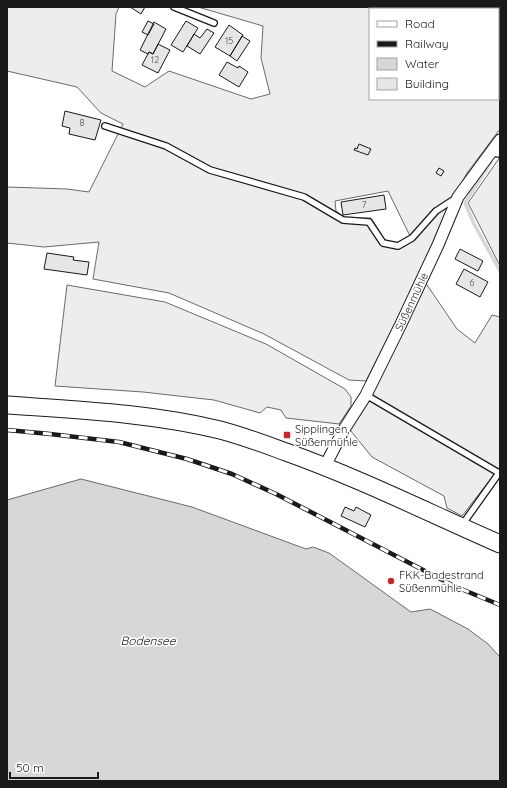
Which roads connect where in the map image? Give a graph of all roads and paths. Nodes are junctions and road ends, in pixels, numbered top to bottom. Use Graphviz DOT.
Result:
graph roads {
  1 [pos="174,7"];
  2 [pos="214,23"];
  3 [pos="105,126"];
  4 [pos="500,140"];
  5 [pos="496,153"];
  6 [pos="458,197"];
  7 [pos="366,395"];
  8 [pos="7,405"];
  9 [pos="325,466"];
  10 [pos="499,473"];
  11 [pos="461,527"];
  12 [pos="500,544"];
  1 -- 2 [label="lane"];
  3 -- 6 [label="lane"];
  4 -- 5 [label="street, Süßenmühle"];
  5 -- 6 [label="street, Süßenmühle"];
  6 -- 7 [label="street, Süßenmühle"];
  7 -- 9 [label="street, Süßenmühle"];
  7 -- 10 [label="lane"];
  8 -- 9 [label="main road"];
  9 -- 11 [label="main road"];
  10 -- 11 [label="lane"];
  11 -- 12 [label="main road"];
}
